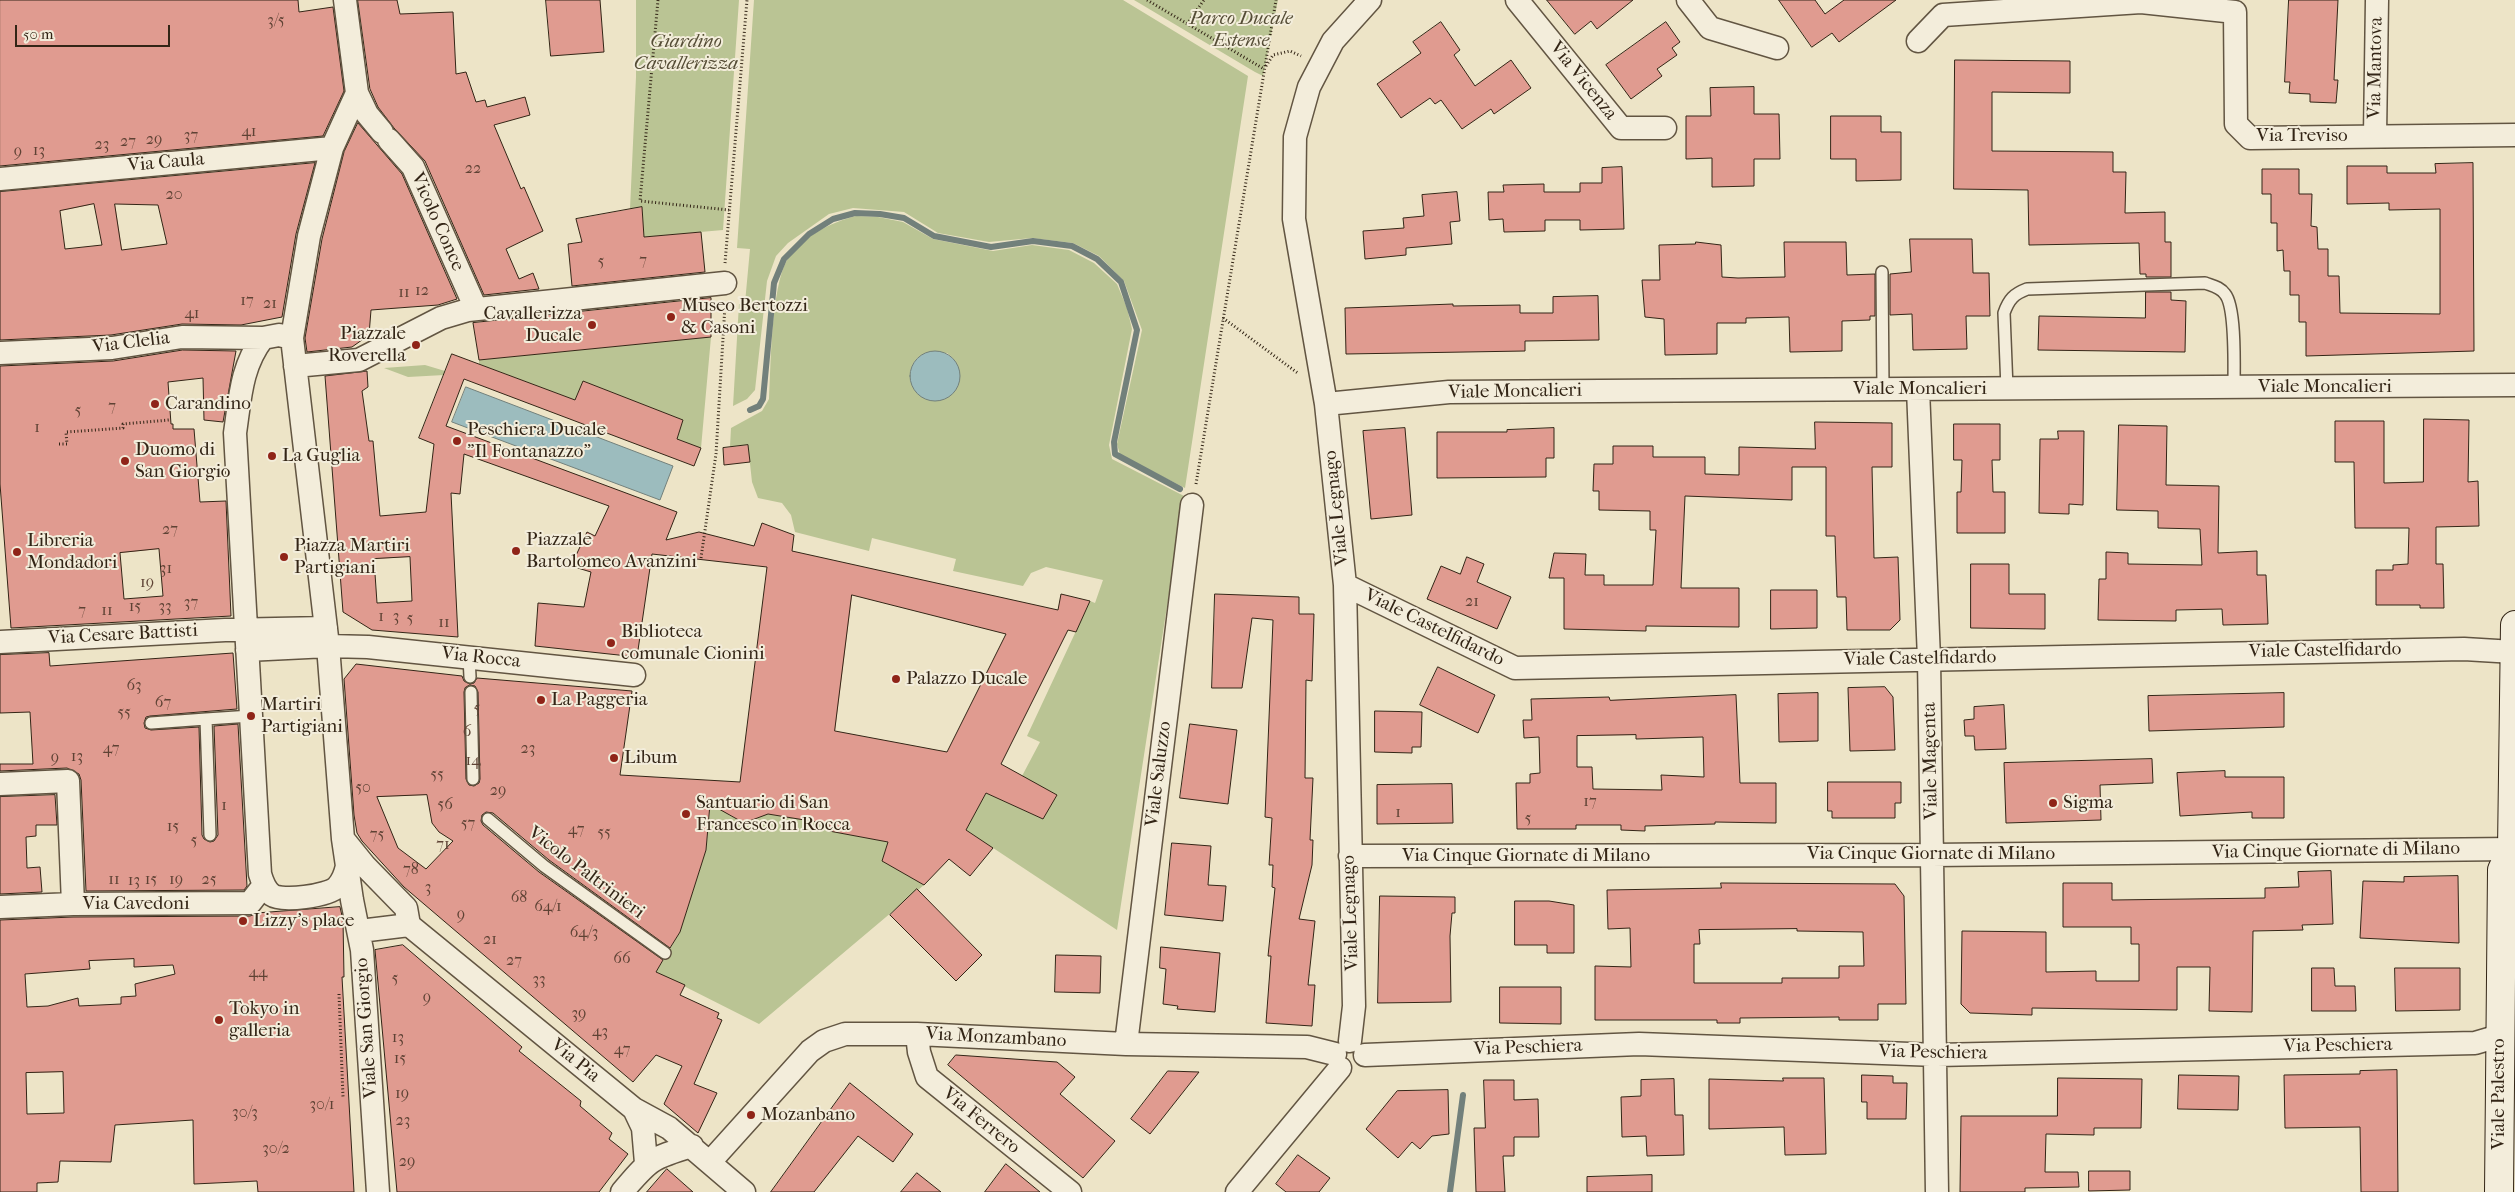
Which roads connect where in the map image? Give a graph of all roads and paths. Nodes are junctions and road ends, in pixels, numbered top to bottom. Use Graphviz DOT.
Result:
graph roads {
  1 [pos="345,0"];
  2 [pos="658,0"];
  3 [pos="747,0"];
  4 [pos="1147,0"];
  5 [pos="1204,0"];
  6 [pos="1276,0"];
  7 [pos="1370,0"];
  8 [pos="1517,0"];
  9 [pos="1688,0"];
  10 [pos="2377,0"];
  11 [pos="2141,1"];
  12 [pos="1187,24"];
  13 [pos="1918,41"];
  14 [pos="1777,48"];
  15 [pos="1320,65"];
  16 [pos="1264,69"];
  17 [pos="356,93"];
  18 [pos="1665,128"];
  19 [pos="2375,136"];
  20 [pos="2515,136"];
  21 [pos="332,148"];
  22 [pos="0,178"];
  23 [pos="728,210"];
  24 [pos="1882,272"];
  25 [pos="725,283"];
  26 [pos="472,310"];
  27 [pos="1223,318"];
  28 [pos="262,338"];
  29 [pos="292,338"];
  30 [pos="0,353"];
  31 [pos="295,366"];
  32 [pos="1303,377"];
  33 [pos="2515,386"];
  34 [pos="2234,387"];
  35 [pos="1882,389"];
  36 [pos="1918,389"];
  37 [pos="2007,389"];
  38 [pos="1326,404"];
  39 [pos="169,420"];
  40 [pos="59,444"];
  41 [pos="1192,504"];
  42 [pos="701,558"];
  43 [pos="1345,585"];
  44 [pos="2515,625"];
  45 [pos="327,637"];
  46 [pos="247,640"];
  47 [pos="0,642"];
  48 [pos="2514,652"];
  49 [pos="1929,659"];
  50 [pos="634,674"];
  51 [pos="471,692"];
  52 [pos="251,716"];
  53 [pos="206,719"];
  54 [pos="151,723"];
  55 [pos="474,779"];
  56 [pos="0,784"];
  57 [pos="488,819"];
  58 [pos="210,835"];
  59 [pos="343,839"];
  60 [pos="2514,853"];
  61 [pos="1932,854"];
  62 [pos="1350,856"];
  63 [pos="347,866"];
  64 [pos="264,885"];
  65 [pos="73,904"];
  66 [pos="0,907"];
  67 [pos="409,925"];
  68 [pos="360,931"];
  69 [pos="665,953"];
  70 [pos="339,994"];
  71 [pos="917,1034"];
  72 [pos="2507,1036"];
  73 [pos="1126,1044"];
  74 [pos="1348,1054"];
  75 [pos="1937,1055"];
  76 [pos="343,1097"];
  77 [pos="2515,1105"];
  78 [pos="634,1109"];
  79 [pos="2498,1130"];
  80 [pos="692,1146"];
  81 [pos="710,1162"];
  82 [pos="646,1163"];
  83 [pos="378,1192"];
  84 [pos="622,1192"];
  85 [pos="744,1192"];
  86 [pos="1070,1192"];
  87 [pos="1237,1192"];
  88 [pos="1937,1192"];
  89 [pos="2499,1192"];
  1 -- 17 [label="street"];
  2 -- 23 [label="path"];
  3 -- 23 [label="path"];
  4 -- 12 [label="path"];
  5 -- 12 [label="path"];
  6 -- 16 [label="path"];
  7 -- 15 [label="street, Viale Legnago"];
  8 -- 18 [label="street, Via Vicenza"];
  9 -- 14 [label="street"];
  10 -- 19 [label="street, Via Mantova"];
  11 -- 13 [label="street, Via Treviso"];
  11 -- 19 [label="street, Via Treviso"];
  12 -- 16 [label="path"];
  15 -- 16 [label="path"];
  15 -- 38 [label="street, Viale Legnago"];
  16 -- 27 [label="path"];
  17 -- 21 [label="street"];
  17 -- 26 [label="street, Vicolo Conce"];
  19 -- 20 [label="street, Via Treviso"];
  21 -- 22 [label="street, Via Caula"];
  21 -- 29 [label="street"];
  23 -- 25 [label="path"];
  24 -- 35 [label="lane"];
  25 -- 26 [label="street"];
  25 -- 42 [label="path"];
  26 -- 31 [label="street"];
  27 -- 32 [label="path"];
  27 -- 41 [label="path"];
  28 -- 29 [label="street"];
  28 -- 30 [label="street, Via Clelia"];
  28 -- 46 [label="street"];
  29 -- 31 [label="street"];
  31 -- 45 [label="street"];
  33 -- 34 [label="street, Viale Moncalieri"];
  34 -- 37 [label="street, Viale Moncalieri"];
  34 -- 37 [label="lane"];
  35 -- 36 [label="street, Viale Moncalieri"];
  35 -- 38 [label="street, Viale Moncalieri"];
  36 -- 37 [label="street, Viale Moncalieri"];
  36 -- 49 [label="street, Viale Magenta"];
  38 -- 43 [label="street, Viale Legnago"];
  39 -- 40 [label="path"];
  41 -- 73 [label="street, Viale Saluzzo"];
  43 -- 49 [label="street, Viale Castelfidardo"];
  43 -- 62 [label="street, Viale Legnago"];
  44 -- 48 [label="main road, Viale Palestro"];
  45 -- 46 [label="street"];
  45 -- 50 [label="street, Via Rocca"];
  45 -- 59 [label="street"];
  46 -- 47 [label="street, Via Cesare Battisti"];
  46 -- 52 [label="street"];
  48 -- 49 [label="street, Viale Castelfidardo"];
  48 -- 60 [label="main road, Viale Palestro"];
  49 -- 61 [label="street, Viale Magenta"];
  51 -- 55 [label="lane"];
  52 -- 53 [label="lane"];
  52 -- 64 [label="street"];
  53 -- 54 [label="lane"];
  53 -- 58 [label="lane"];
  56 -- 65 [label="street"];
  57 -- 69 [label="lane, Vicolo Paltrinieri"];
  59 -- 63 [label="street"];
  59 -- 67 [label="street"];
  60 -- 61 [label="street, Via Cinque Giornate di Milano"];
  60 -- 72 [label="main road, Viale Palestro"];
  61 -- 62 [label="street, Via Cinque Giornate di Milano"];
  61 -- 75 [label="street, Viale Magenta"];
  62 -- 74 [label="street, Viale Legnago"];
  63 -- 64 [label="street"];
  63 -- 68 [label="street, Viale San Giorgio"];
  64 -- 65 [label="street, Via Cavedoni"];
  65 -- 66 [label="street, Via Cavedoni"];
  67 -- 68 [label="street"];
  67 -- 78 [label="street, Via Pia"];
  68 -- 83 [label="street, Viale San Giorgio"];
  70 -- 76 [label="path"];
  71 -- 73 [label="street, Via Monzambano"];
  71 -- 81 [label="street, Via Monzambano"];
  71 -- 86 [label="street, Via Ferrero"];
  72 -- 75 [label="street, Via Peschiera"];
  72 -- 79 [label="main road, Viale Palestro"];
  73 -- 74 [label="street, Via Monzambano"];
  74 -- 75 [label="street, Via Peschiera"];
  74 -- 87 [label="street"];
  75 -- 88 [label="street, Viale Magenta"];
  77 -- 79 [label="main road"];
  78 -- 80 [label="street, Via Pia"];
  78 -- 82 [label="street"];
  79 -- 89 [label="main road, Viale Palestro"];
  80 -- 81 [label="street, Via Pia"];
  80 -- 82 [label="street"];
  81 -- 85 [label="street, Via Pia"];
  82 -- 84 [label="street"];
}
